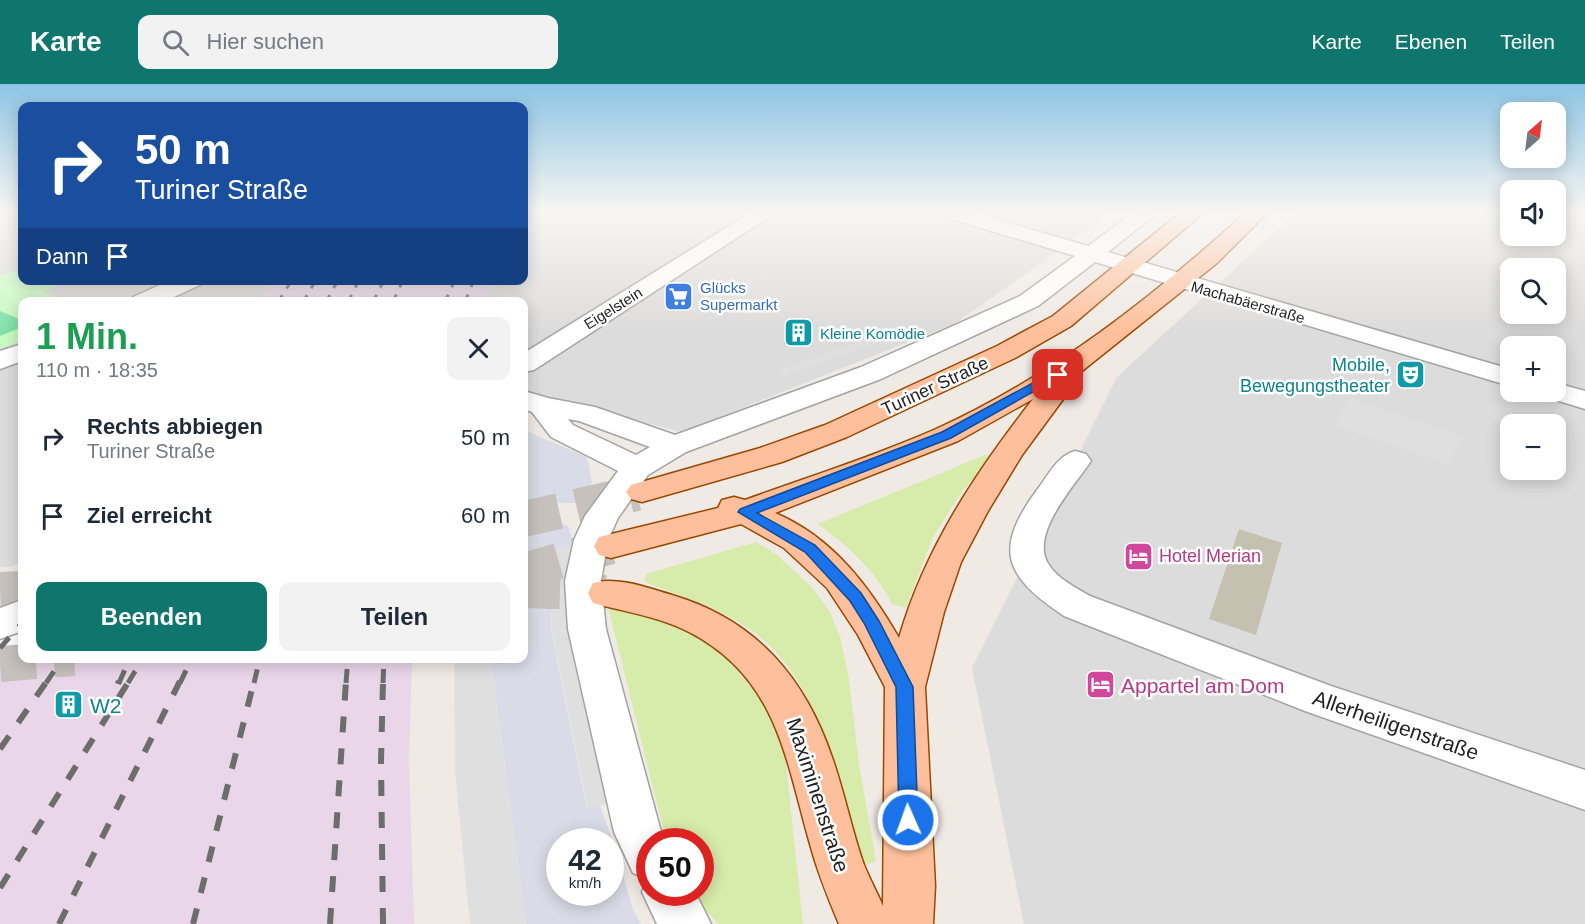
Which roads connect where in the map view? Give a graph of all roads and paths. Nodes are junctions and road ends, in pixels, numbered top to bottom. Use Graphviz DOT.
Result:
graph roads {
  1 [pos="702,252"];
  2 [pos="1079,252"];
  3 [pos="1092,252"];
  4 [pos="1147,252"];
  5 [pos="1213,252"];
  6 [pos="1088,255"];
  7 [pos="1130,267"];
  8 [pos="1179,282"];
  9 [pos="181,285"];
  10 [pos="153,297"];
  11 [pos="18,354"];
  12 [pos="0,361"];
  13 [pos="528,361"];
  14 [pos="1073,366"];
  15 [pos="1500,375"];
  16 [pos="1566,394"];
  17 [pos="1585,400"];
  18 [pos="533,403"];
  19 [pos="675,445"];
  20 [pos="1075,461"];
  21 [pos="647,482"];
  22 [pos="745,512"];
  23 [pos="606,531"];
  24 [pos="606,593"];
  25 [pos="18,616"];
  26 [pos="0,625"];
  27 [pos="904,687"];
  28 [pos="1585,790"];
  29 [pos="637,828"];
  30 [pos="675,906"];
  31 [pos="685,924"];
  32 [pos="865,924"];
  33 [pos="907,924"];
  1 -- 13 [label="street, Eigelstein"];
  2 -- 6 [label="street, Machabäerstraße"];
  3 -- 6 [label="street, Turiner Straße"];
  4 -- 7 [label="main road, Turiner Straße"];
  5 -- 8 [label="main road"];
  6 -- 7 [label="street, Machabäerstraße"];
  6 -- 19 [label="street, Turiner Straße"];
  7 -- 8 [label="street, Machabäerstraße"];
  7 -- 21 [label="main road, Turiner Straße"];
  8 -- 14 [label="main road"];
  8 -- 15 [label="street, Machabäerstraße"];
  9 -- 10 [label="street"];
  11 -- 12 [label="street"];
  14 -- 22 [label="main road"];
  14 -- 27 [label="main road"];
  16 -- 17 [label="street"];
  18 -- 19 [label="street"];
  18 -- 21 [label="street"];
  19 -- 21 [label="street, Turiner Straße"];
  20 -- 28 [label="street, Allerheiligenstraße"];
  21 -- 22 [label="main road"];
  21 -- 23 [label="street, Turiner Straße"];
  22 -- 23 [label="main road"];
  22 -- 27 [label="main road"];
  23 -- 29 [label="street"];
  24 -- 32 [label="main road, Maximinenstraße"];
  25 -- 26 [label="street"];
  27 -- 33 [label="main road"];
  30 -- 31 [label="street"];
}
